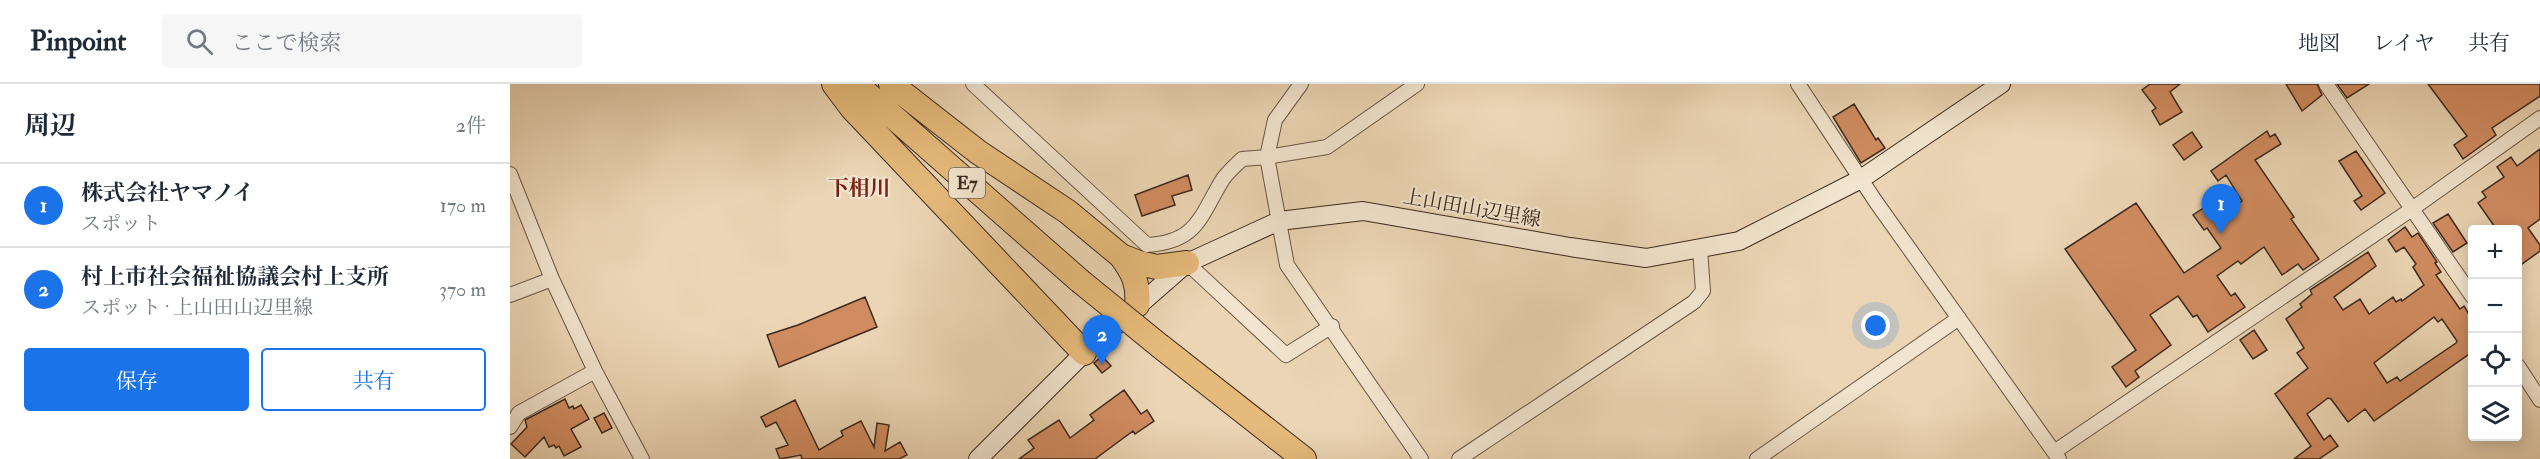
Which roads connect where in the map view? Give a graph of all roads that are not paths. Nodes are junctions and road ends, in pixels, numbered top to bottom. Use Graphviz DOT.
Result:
graph roads {
  1 [pos="834,84"];
  2 [pos="856,84"];
  3 [pos="891,84"];
  4 [pos="973,84"];
  5 [pos="1301,84"];
  6 [pos="1417,84"];
  7 [pos="1798,84"];
  8 [pos="2001,84"];
  9 [pos="2326,84"];
  10 [pos="2540,118"];
  11 [pos="1267,157"];
  12 [pos="510,174"];
  13 [pos="1861,179"];
  14 [pos="2412,209"];
  15 [pos="1279,221"];
  16 [pos="1700,248"];
  17 [pos="1121,256"];
  18 [pos="1187,263"];
  19 [pos="552,279"];
  20 [pos="2468,290"];
  21 [pos="510,295"];
  22 [pos="1137,305"];
  23 [pos="1959,318"];
  24 [pos="1332,327"];
  25 [pos="1084,353"];
  26 [pos="595,371"];
  27 [pos="2522,371"];
  28 [pos="2536,384"];
  29 [pos="2540,400"];
  30 [pos="510,427"];
  31 [pos="2056,455"];
  32 [pos="642,459"];
  33 [pos="978,459"];
  34 [pos="1304,459"];
  35 [pos="1421,459"];
  36 [pos="1459,459"];
  37 [pos="1757,459"];
  1 -- 25 [label="highway"];
  2 -- 34 [label="highway, E7, bridge"];
  3 -- 17 [label="highway"];
  4 -- 11 [label="street"];
  5 -- 11 [label="street"];
  6 -- 11 [label="street"];
  7 -- 13 [label="street"];
  8 -- 13 [label="main road, 上山田山辺里線"];
  9 -- 14 [label="street"];
  10 -- 14 [label="street"];
  11 -- 15 [label="street"];
  12 -- 19 [label="street"];
  13 -- 16 [label="main road, 上山田山辺里線"];
  13 -- 23 [label="street"];
  14 -- 20 [label="street"];
  14 -- 31 [label="street"];
  15 -- 16 [label="main road, 上山田山辺里線"];
  15 -- 18 [label="main road, 上山田山辺里線"];
  15 -- 24 [label="street"];
  16 -- 36 [label="street"];
  17 -- 18 [label="highway"];
  17 -- 22 [label="highway"];
  18 -- 22 [label="main road, 上山田山辺里線"];
  18 -- 24 [label="street"];
  19 -- 21 [label="street"];
  19 -- 26 [label="street"];
  22 -- 25 [label="main road, 上山田山辺里線"];
  23 -- 31 [label="street"];
  23 -- 37 [label="street"];
  24 -- 35 [label="street"];
  25 -- 33 [label="main road, 上山田山辺里線"];
  26 -- 30 [label="street"];
  26 -- 32 [label="street"];
  27 -- 28 [label="street"];
  28 -- 29 [label="street"];
}
